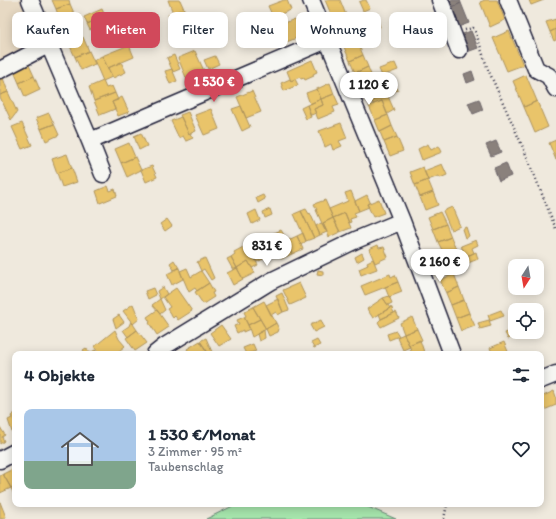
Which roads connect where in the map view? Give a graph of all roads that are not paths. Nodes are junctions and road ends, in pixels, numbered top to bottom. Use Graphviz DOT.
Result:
graph roads {
  1 [pos="30,0"];
  2 [pos="311,0"];
  3 [pos="440,0"];
  4 [pos="508,0"];
  5 [pos="35,12"];
  6 [pos="316,12"];
  7 [pos="456,42"];
  8 [pos="42,48"];
  9 [pos="49,48"];
  10 [pos="307,48"];
  11 [pos="329,48"];
  12 [pos="0,70"];
  13 [pos="556,89"];
  14 [pos="90,140"];
  15 [pos="103,174"];
  16 [pos="402,221"];
  17 [pos="159,351"];
  18 [pos="451,351"];
  19 [pos="556,374"];
  20 [pos="544,379"];
  21 [pos="12,454"];
  22 [pos="0,460"];
  1 -- 5 [label="street"];
  2 -- 6 [label="street"];
  3 -- 7 [label="street"];
  4 -- 13 [label="street"];
  8 -- 12 [label="street"];
  9 -- 14 [label="street"];
  10 -- 14 [label="street"];
  11 -- 16 [label="street"];
  14 -- 15 [label="street"];
  16 -- 17 [label="street"];
  16 -- 18 [label="street"];
  19 -- 20 [label="street"];
  21 -- 22 [label="street"];
}
